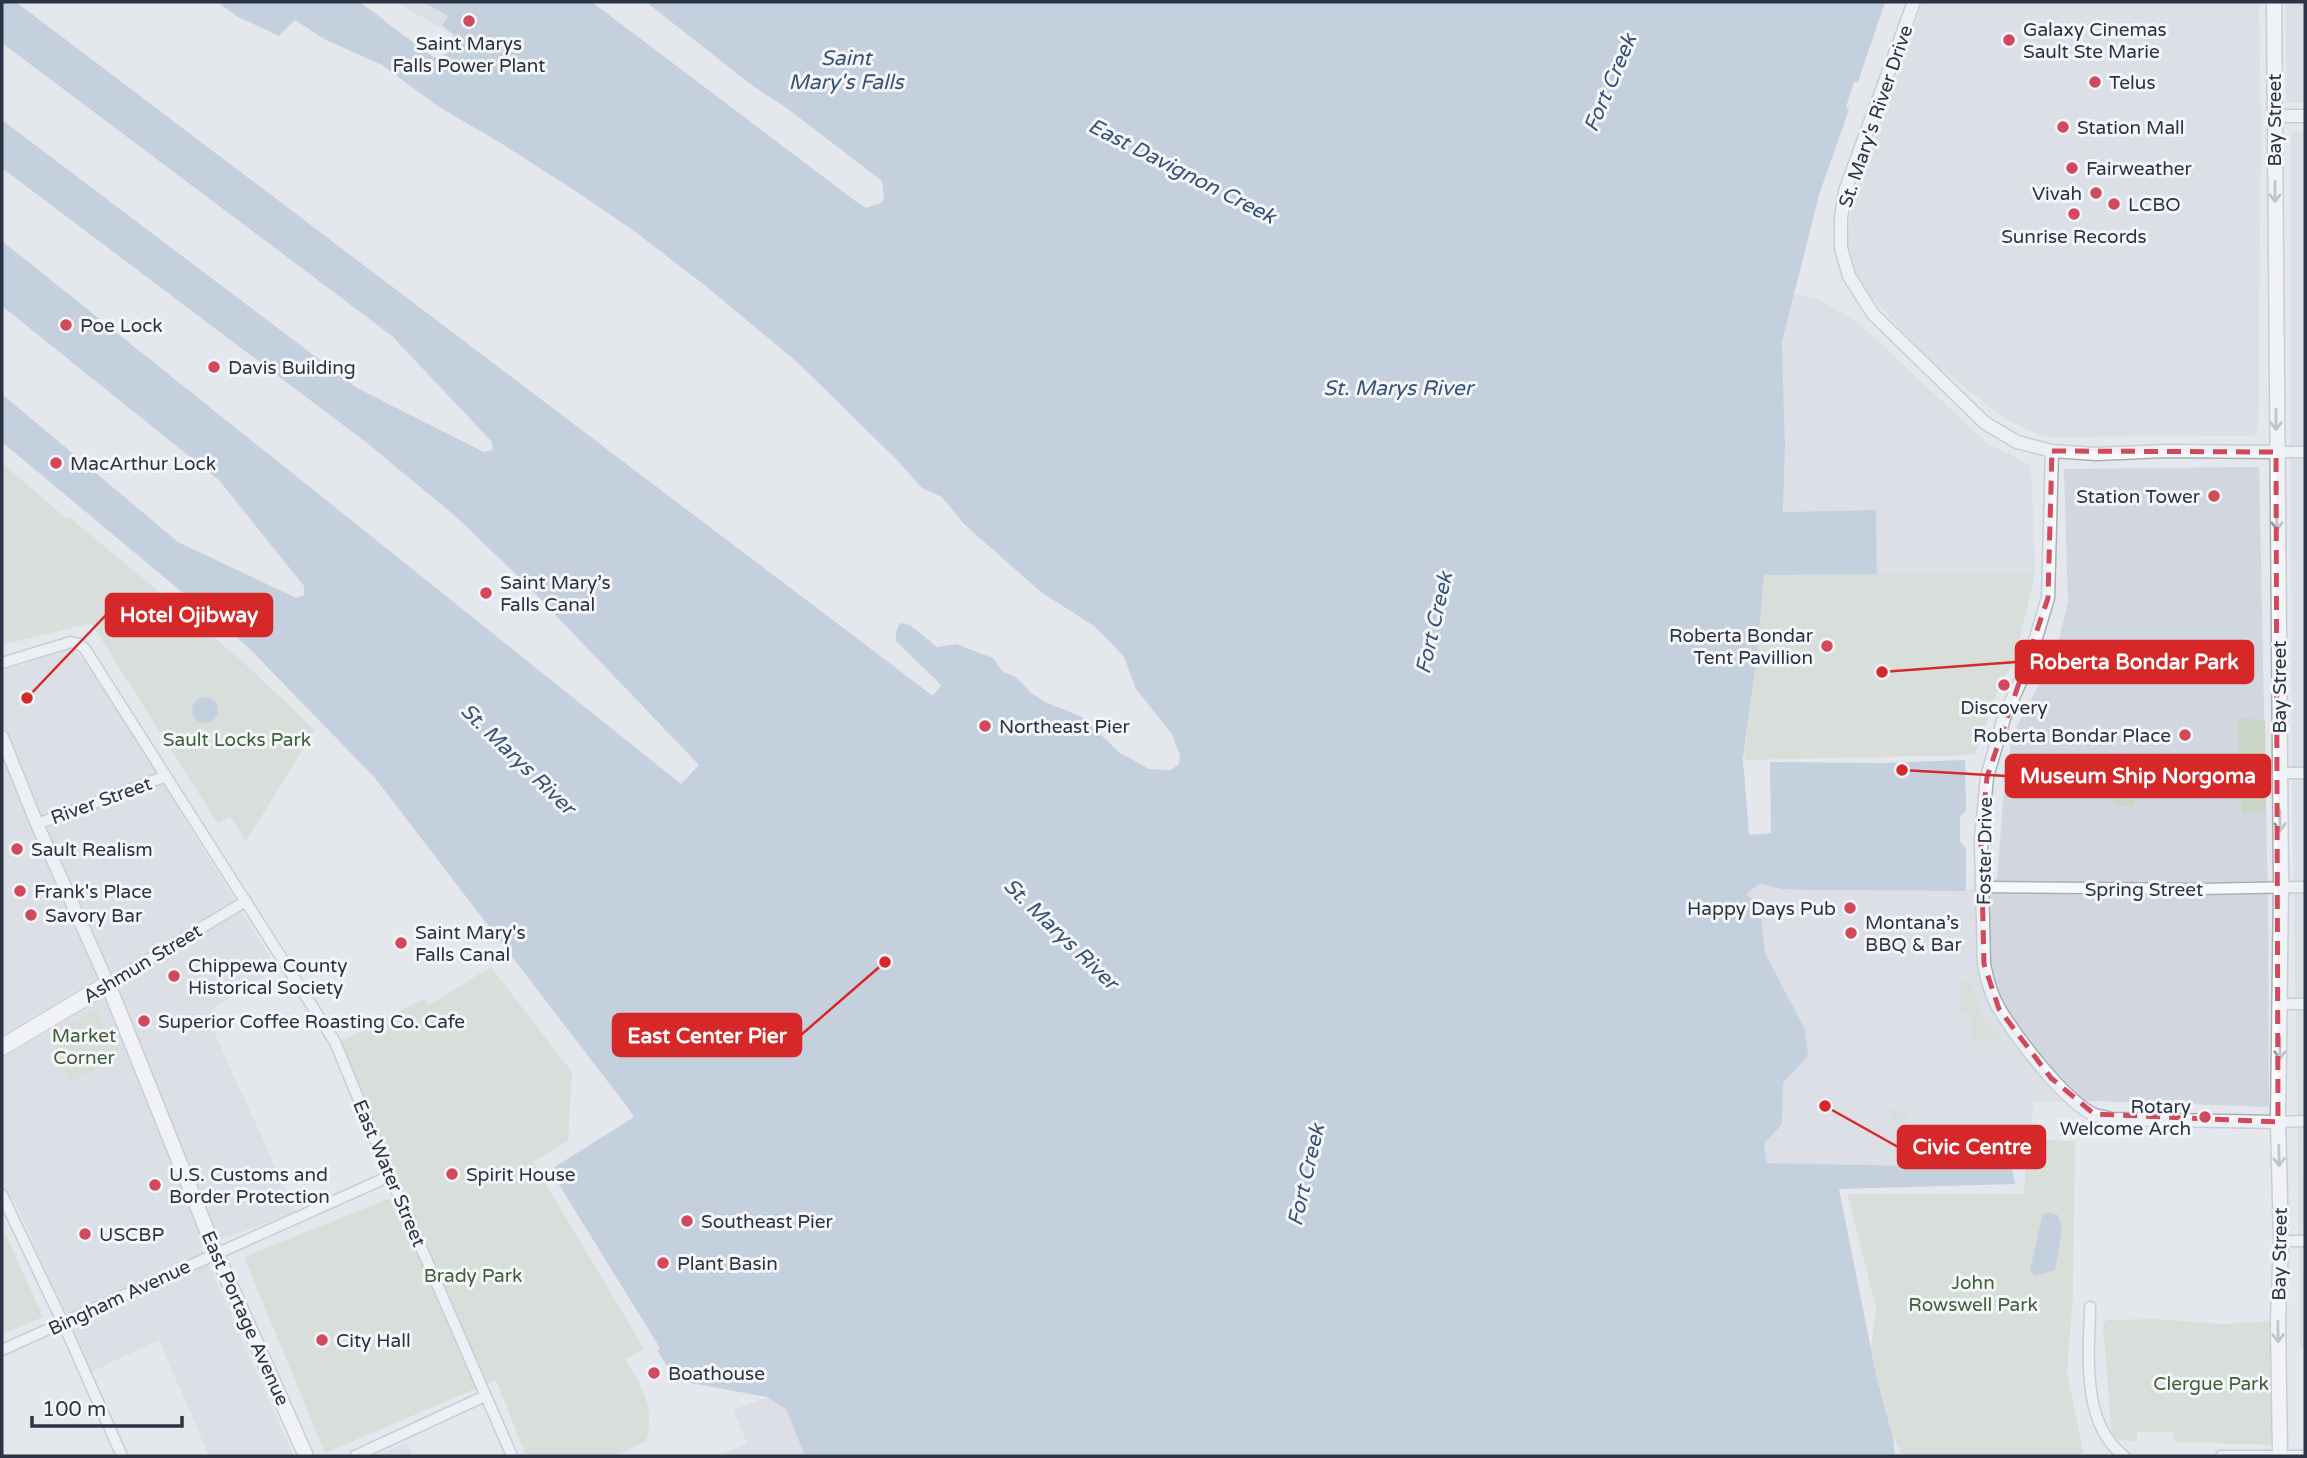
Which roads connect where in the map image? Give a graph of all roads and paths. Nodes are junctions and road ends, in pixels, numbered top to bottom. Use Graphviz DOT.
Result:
graph roads {
  1 [pos="1914,2"];
  2 [pos="2274,2"];
  3 [pos="2274,116"];
  4 [pos="2305,116"];
  5 [pos="2052,451"];
  6 [pos="2276,452"];
  7 [pos="2305,452"];
  8 [pos="2,663"];
  9 [pos="2,737"];
  10 [pos="2305,773"];
  11 [pos="2279,774"];
  12 [pos="166,776"];
  13 [pos="37,824"];
  14 [pos="2281,886"];
  15 [pos="1982,887"];
  16 [pos="2305,887"];
  17 [pos="246,901"];
  18 [pos="108,985"];
  19 [pos="2280,1004"];
  20 [pos="2305,1004"];
  21 [pos="2,1047"];
  22 [pos="2305,1121"];
  23 [pos="2278,1122"];
  24 [pos="390,1177"];
  25 [pos="2,1195"];
  26 [pos="6,1215"];
  27 [pos="2281,1241"];
  28 [pos="2305,1241"];
  29 [pos="216,1253"];
  30 [pos="2090,1307"];
  31 [pos="63,1323"];
  32 [pos="2,1350"];
  33 [pos="485,1396"];
  34 [pos="122,1456"];
  35 [pos="306,1456"];
  36 [pos="355,1456"];
  37 [pos="512,1456"];
  38 [pos="2124,1456"];
  39 [pos="2221,1456"];
  40 [pos="2280,1456"];
  41 [pos="2305,1456"];
  1 -- 5 [label="street, St. Mary's River Drive"];
  2 -- 3 [label="main road, Bay Street"];
  3 -- 4 [label="street"];
  3 -- 6 [label="main road, Bay Street, one-way"];
  5 -- 6 [label="street, St. Mary's River Drive"];
  5 -- 15 [label="street, Foster Drive"];
  6 -- 7 [label="street"];
  6 -- 11 [label="main road, Bay Street, one-way"];
  8 -- 12 [label="street, East Water Street"];
  9 -- 13 [label="street"];
  10 -- 11 [label="street"];
  11 -- 14 [label="main road, Bay Street, one-way"];
  12 -- 13 [label="street, River Street"];
  12 -- 17 [label="street, East Water Street"];
  13 -- 18 [label="street"];
  14 -- 15 [label="street, Spring Street"];
  14 -- 16 [label="street, Spring Street"];
  14 -- 19 [label="main road, Bay Street"];
  15 -- 23 [label="street, Foster Drive"];
  17 -- 18 [label="street, Ashmun Street"];
  17 -- 24 [label="street, East Water Street"];
  18 -- 21 [label="main road, Ashmun Street"];
  18 -- 29 [label="main road, East Portage Avenue"];
  19 -- 20 [label="street"];
  19 -- 23 [label="main road, Bay Street, one-way"];
  22 -- 23 [label="street"];
  23 -- 27 [label="main road, Bay Street, one-way"];
  24 -- 29 [label="street, Bingham Avenue"];
  24 -- 33 [label="street, East Water Street"];
  25 -- 26 [label="street"];
  26 -- 31 [label="street"];
  27 -- 28 [label="street"];
  27 -- 40 [label="main road, Bay Street, one-way"];
  29 -- 31 [label="street, Bingham Avenue"];
  29 -- 35 [label="main road, East Portage Avenue"];
  30 -- 38 [label="street"];
  31 -- 32 [label="street, Bingham Avenue"];
  31 -- 34 [label="street"];
  33 -- 36 [label="street"];
  33 -- 37 [label="street, East Water Street"];
  39 -- 40 [label="street"];
  40 -- 41 [label="street"];
}
